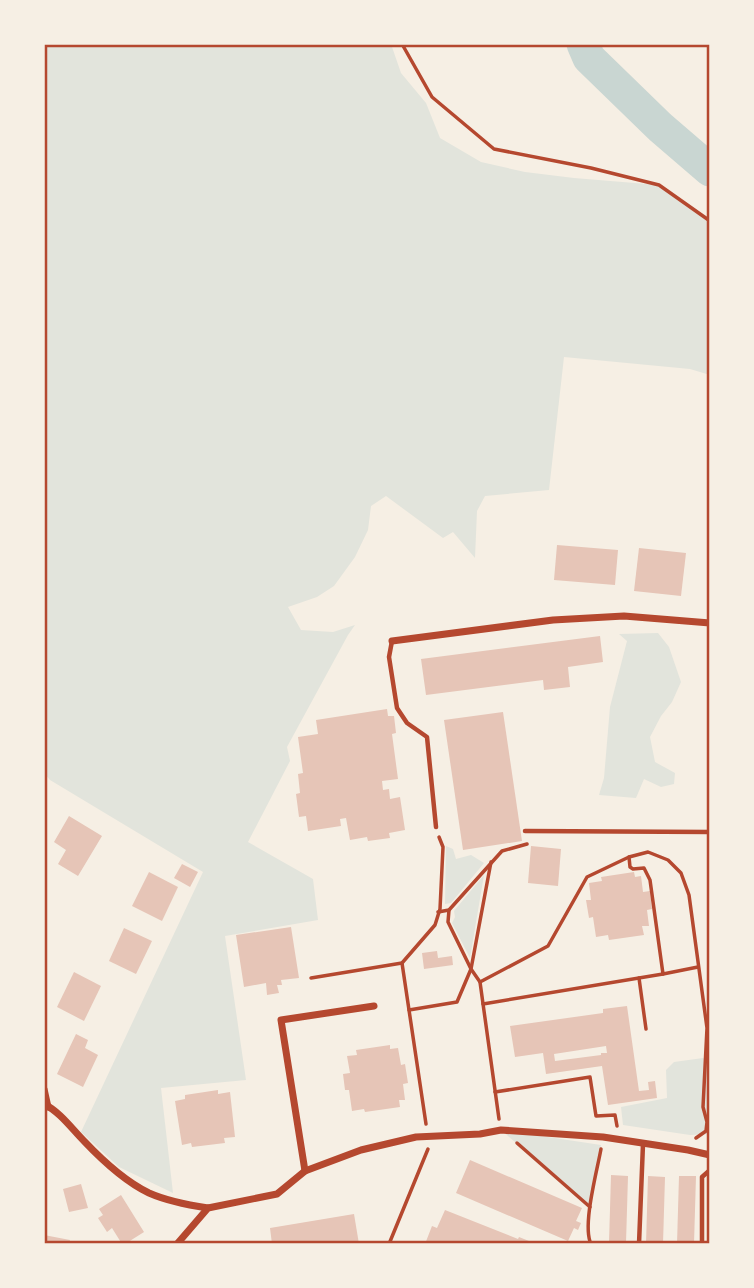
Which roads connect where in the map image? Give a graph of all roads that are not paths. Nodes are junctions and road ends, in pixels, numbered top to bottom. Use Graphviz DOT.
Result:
graph roads {
  1 [pos="710,623"];
  2 [pos="392,641"];
  3 [pos="436,827"];
  4 [pos="525,831"];
  5 [pos="710,832"];
  6 [pos="374,1006"];
  7 [pos="44,1089"];
  8 [pos="46,1105"];
  9 [pos="643,1143"];
  10 [pos="710,1155"];
  11 [pos="710,1170"];
  12 [pos="305,1171"];
  13 [pos="208,1209"];
  14 [pos="177,1244"];
  15 [pos="639,1244"];
  16 [pos="702,1244"];
  1 -- 2 [label="street"];
  2 -- 3 [label="lane"];
  4 -- 5 [label="lane"];
  6 -- 12 [label="street"];
  7 -- 8 [label="street"];
  8 -- 13 [label="street"];
  9 -- 10 [label="street"];
  9 -- 12 [label="street"];
  9 -- 15 [label="lane"];
  11 -- 16 [label="lane"];
  12 -- 13 [label="street"];
  13 -- 14 [label="street"];
}
